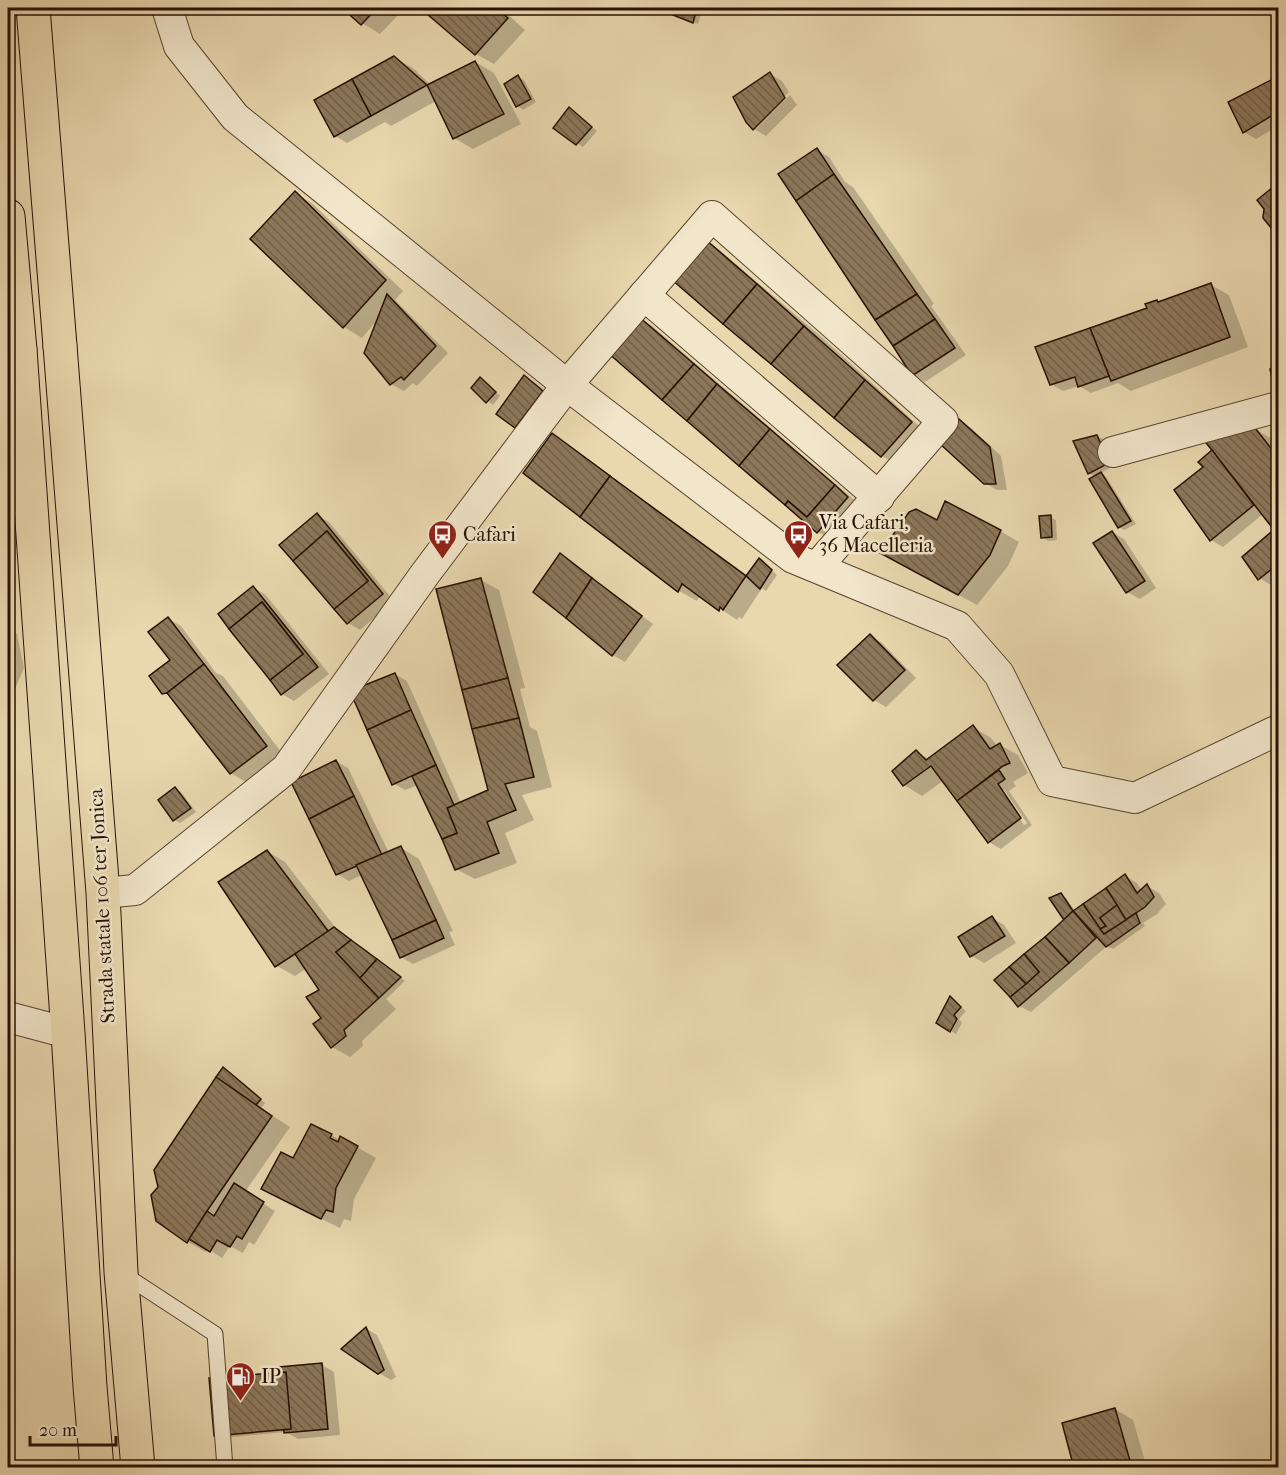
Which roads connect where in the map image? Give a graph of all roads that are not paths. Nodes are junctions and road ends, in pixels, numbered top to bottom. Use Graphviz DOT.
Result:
graph roads {
  1 [pos="33,8"];
  2 [pos="167,8"];
  3 [pos="8,216"];
  4 [pos="644,295"];
  5 [pos="567,385"];
  6 [pos="1278,407"];
  7 [pos="1113,453"];
  8 [pos="879,497"];
  9 [pos="817,567"];
  10 [pos="1278,730"];
  11 [pos="103,893"];
  12 [pos="8,1017"];
  13 [pos="68,1032"];
  14 [pos="121,1272"];
  15 [pos="98,1467"];
  16 [pos="138,1467"];
  17 [pos="225,1467"];
  1 -- 11 [label="main road, Strada statale 106 ter Jonica"];
  2 -- 5 [label="street"];
  3 -- 13 [label="main road, Strada statale 106 ter Jonica"];
  4 -- 5 [label="street"];
  4 -- 8 [label="street"];
  4 -- 8 [label="street"];
  5 -- 9 [label="street"];
  5 -- 11 [label="street"];
  6 -- 7 [label="street"];
  8 -- 9 [label="street"];
  9 -- 10 [label="street"];
  11 -- 14 [label="main road, Strada statale 106 ter Jonica"];
  12 -- 13 [label="street"];
  13 -- 15 [label="main road, Strada statale 106 ter Jonica"];
  14 -- 16 [label="main road, Strada statale 106 ter Jonica"];
  14 -- 17 [label="lane"];
}
